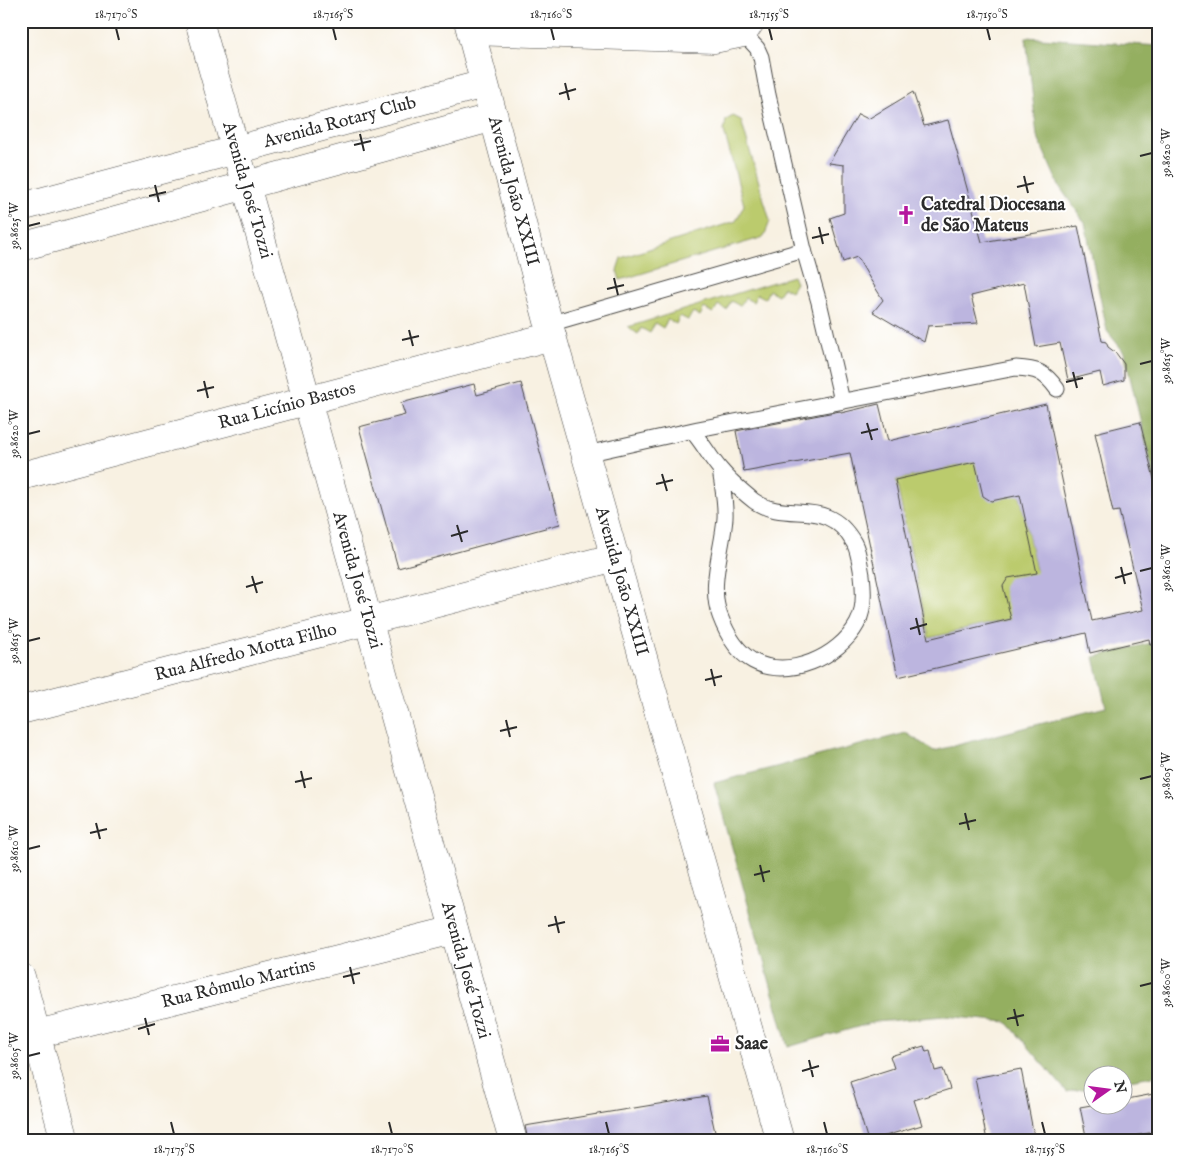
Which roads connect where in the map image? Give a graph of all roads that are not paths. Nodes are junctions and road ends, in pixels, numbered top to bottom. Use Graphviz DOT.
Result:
graph roads {
  1 [pos="199,21"];
  2 [pos="469,26"];
  3 [pos="747,27"];
  4 [pos="484,84"];
  5 [pos="494,117"];
  6 [pos="236,150"];
  7 [pos="246,186"];
  8 [pos="21,207"];
  9 [pos="21,247"];
  10 [pos="804,250"];
  11 [pos="550,330"];
  12 [pos="1057,389"];
  13 [pos="307,400"];
  14 [pos="842,401"];
  15 [pos="692,431"];
  16 [pos="586,454"];
  17 [pos="720,469"];
  18 [pos="21,476"];
  19 [pos="616,557"];
  20 [pos="367,620"];
  21 [pos="21,710"];
  22 [pos="454,930"];
  23 [pos="21,977"];
  24 [pos="29,1036"];
  25 [pos="65,1141"];
  26 [pos="514,1141"];
  27 [pos="780,1141"];
  1 -- 6 [label="street, Avenida José Tozzi"];
  2 -- 3 [label="street"];
  2 -- 4 [label="street, Avenida João XXIII"];
  3 -- 10 [label="lane"];
  4 -- 5 [label="street, Avenida João XXIII"];
  4 -- 6 [label="street, Avenida Rotary Club"];
  5 -- 7 [label="street, Avenida Rotary Club"];
  5 -- 11 [label="street, Avenida João XXIII"];
  6 -- 7 [label="street, Avenida José Tozzi"];
  6 -- 8 [label="street, Avenida Rotary Club"];
  7 -- 9 [label="street, Avenida Rotary Club"];
  7 -- 13 [label="street, Avenida José Tozzi"];
  10 -- 11 [label="lane"];
  10 -- 14 [label="lane"];
  11 -- 13 [label="street, Rua Licínio Bastos"];
  11 -- 16 [label="street, Avenida João XXIII"];
  12 -- 14 [label="lane"];
  13 -- 18 [label="street, Rua Licínio Bastos"];
  13 -- 20 [label="street, Avenida José Tozzi"];
  14 -- 15 [label="lane"];
  15 -- 16 [label="lane"];
  15 -- 17 [label="lane"];
  16 -- 19 [label="street, Avenida João XXIII"];
  17 -- 17 [label="lane"];
  19 -- 20 [label="street, Rua Alfredo Motta Filho"];
  19 -- 27 [label="street, Avenida João XXIII"];
  20 -- 21 [label="street, Rua Alfredo Motta Filho"];
  20 -- 22 [label="street, Avenida José Tozzi"];
  22 -- 24 [label="street, Rua Rômulo Martins"];
  22 -- 26 [label="street, Avenida José Tozzi"];
  23 -- 24 [label="street"];
  24 -- 25 [label="street"];
}
